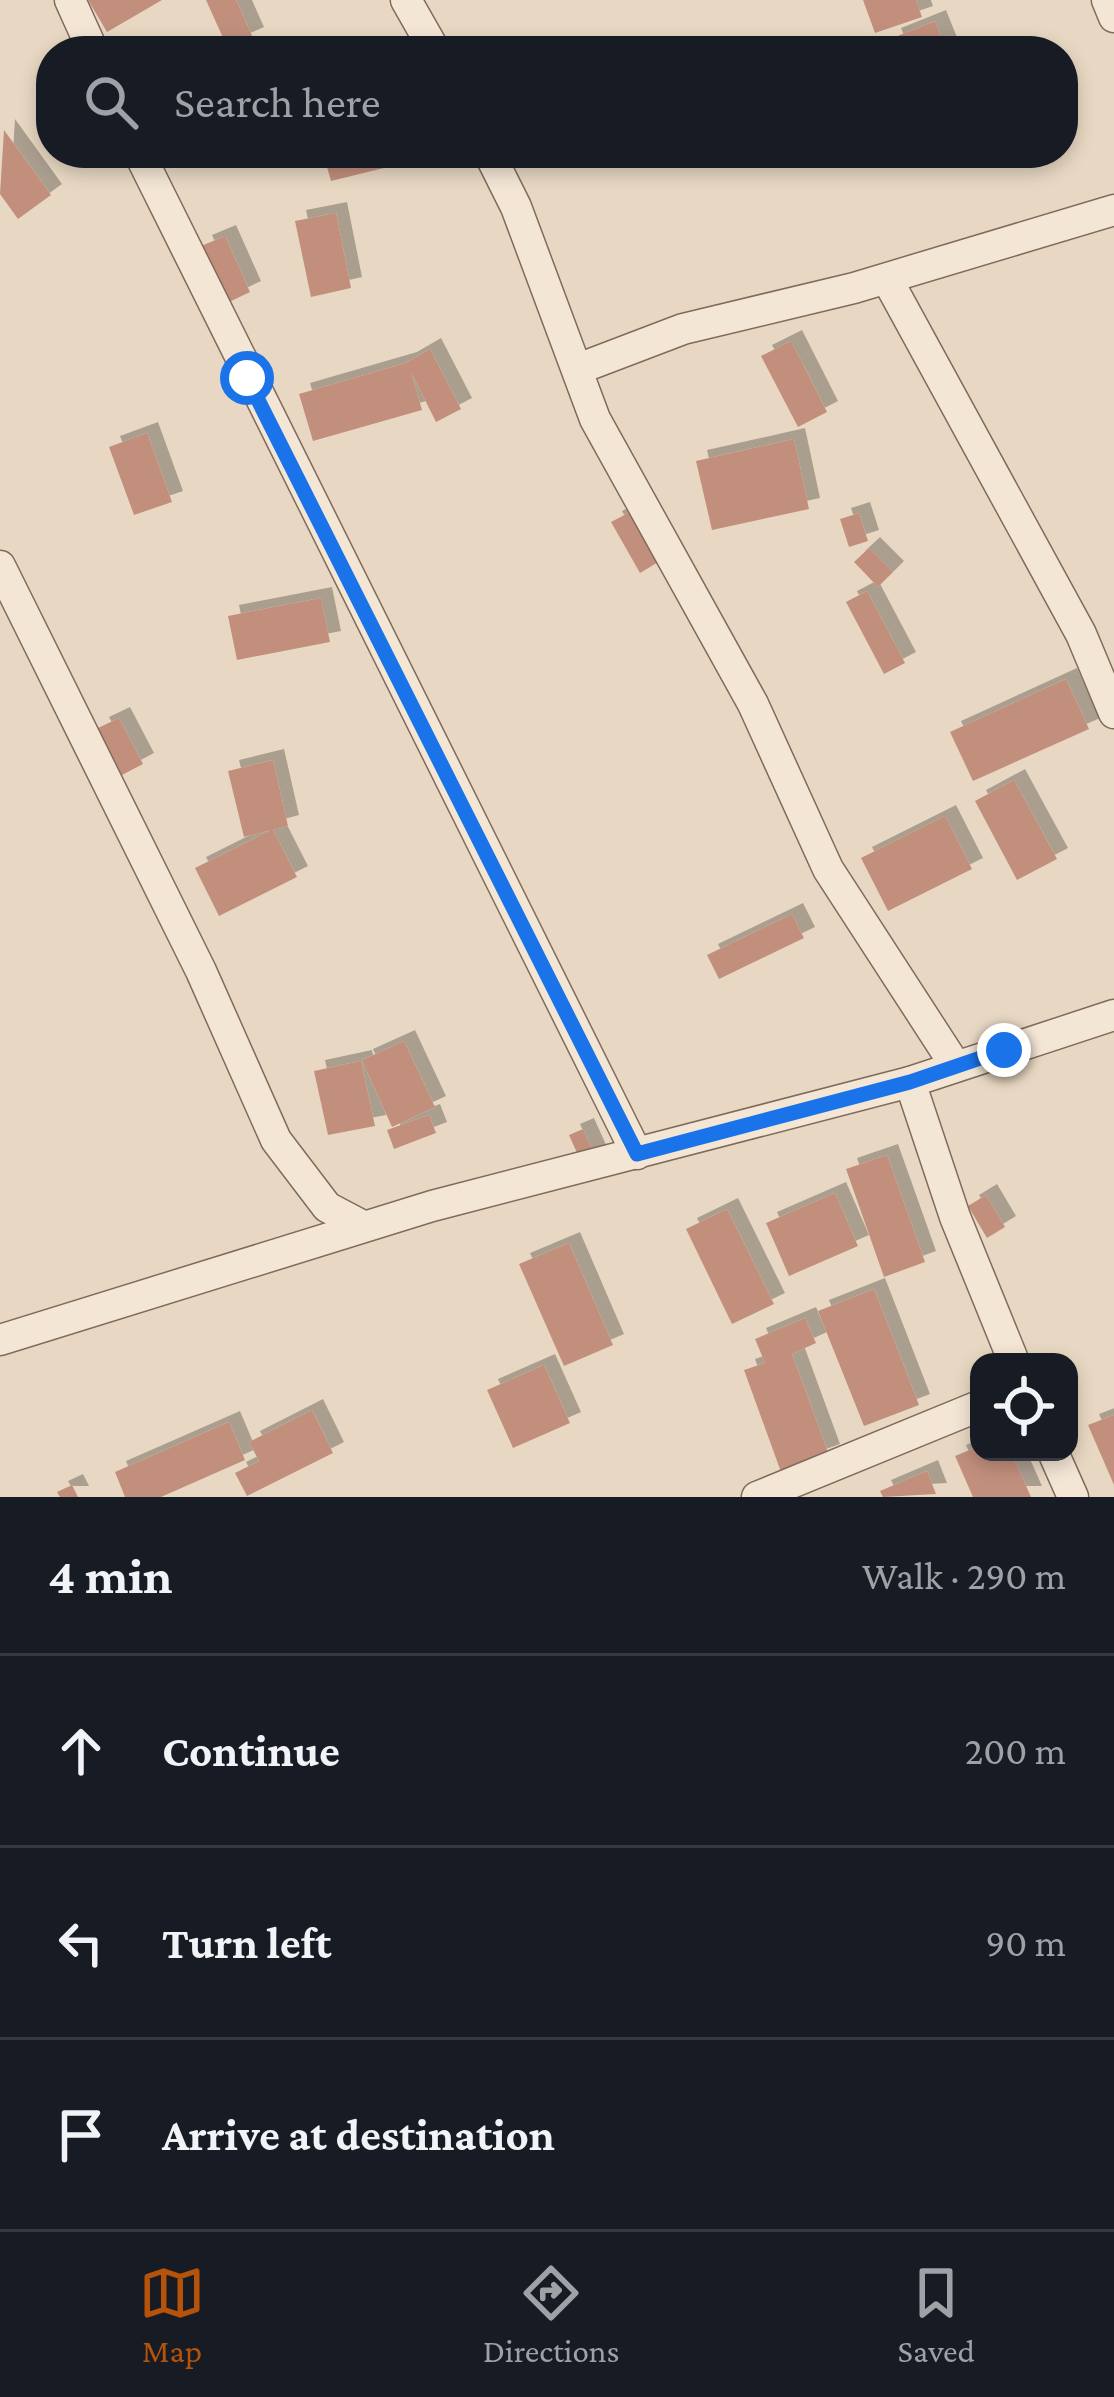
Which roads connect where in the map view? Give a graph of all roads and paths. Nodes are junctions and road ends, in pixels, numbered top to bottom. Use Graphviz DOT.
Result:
graph roads {
  1 [pos="70,0"];
  2 [pos="406,0"];
  3 [pos="1107,0"];
  4 [pos="1114,16"];
  5 [pos="86,36"];
  6 [pos="426,36"];
  7 [pos="146,168"];
  8 [pos="496,168"];
  9 [pos="1114,210"];
  10 [pos="887,279"];
  11 [pos="578,369"];
  12 [pos="0,566"];
  13 [pos="1114,712"];
  14 [pos="1114,1015"];
  15 [pos="955,1065"];
  16 [pos="910,1082"];
  17 [pos="637,1154"];
  18 [pos="363,1226"];
  19 [pos="0,1340"];
  20 [pos="1010,1353"];
  21 [pos="970,1410"];
  22 [pos="1057,1461"];
  23 [pos="757,1497"];
  24 [pos="1073,1497"];
  1 -- 5 [label="street"];
  2 -- 6 [label="street"];
  3 -- 4 [label="street"];
  7 -- 17 [label="street"];
  8 -- 11 [label="street"];
  9 -- 10 [label="street"];
  10 -- 11 [label="street"];
  10 -- 13 [label="street"];
  11 -- 15 [label="street"];
  12 -- 18 [label="street"];
  14 -- 15 [label="street"];
  15 -- 16 [label="street"];
  16 -- 17 [label="street"];
  16 -- 20 [label="street"];
  17 -- 18 [label="street"];
  18 -- 19 [label="street"];
  21 -- 23 [label="street"];
  22 -- 24 [label="street"];
}
